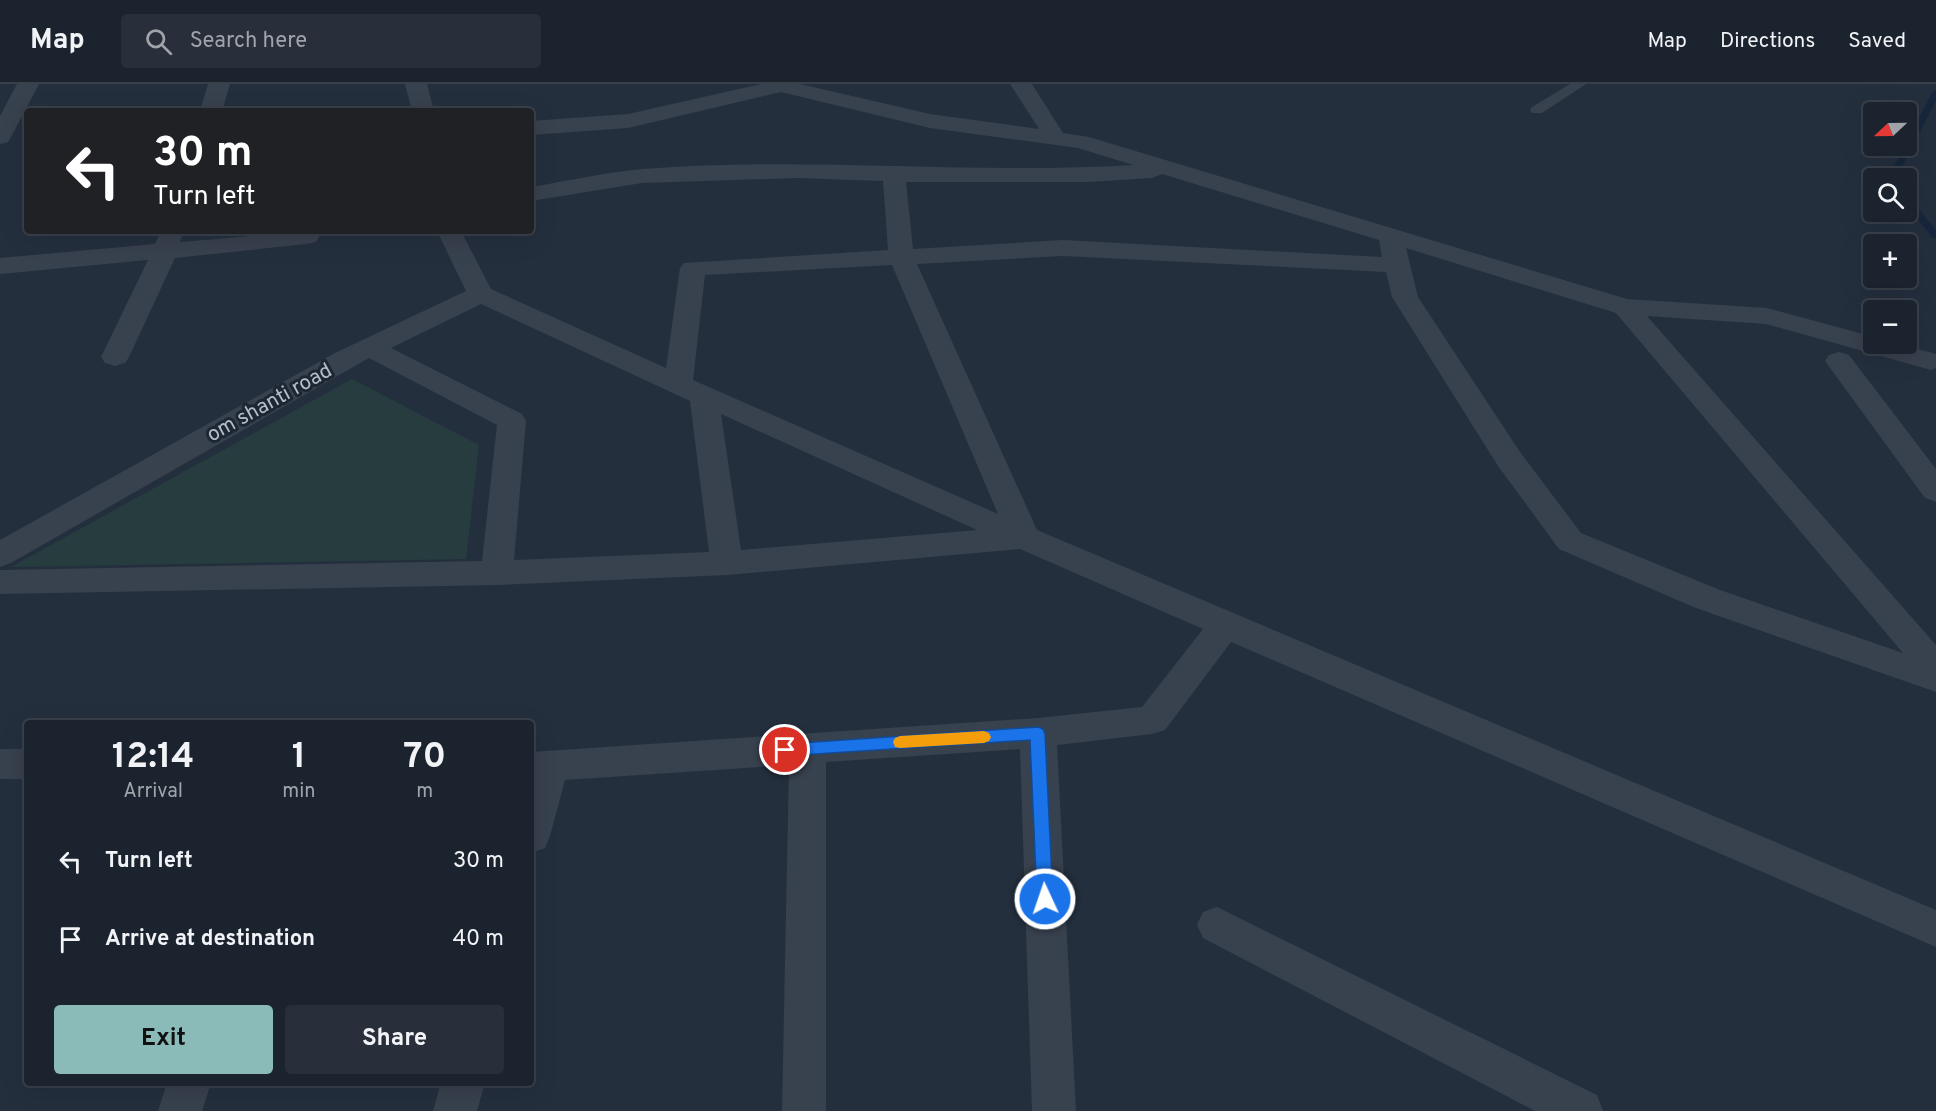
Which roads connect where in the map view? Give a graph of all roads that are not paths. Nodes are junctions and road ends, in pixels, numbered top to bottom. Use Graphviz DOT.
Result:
graph roads {
  1 [pos="28,84"];
  2 [pos="219,84"];
  3 [pos="416,84"];
  4 [pos="1021,84"];
  5 [pos="1579,84"];
  6 [pos="776,85"];
  7 [pos="212,108"];
  8 [pos="422,108"];
  9 [pos="1536,110"];
  10 [pos="534,128"];
  11 [pos="0,137"];
  12 [pos="1056,139"];
  13 [pos="1172,170"];
  14 [pos="894,174"];
  15 [pos="534,194"];
  16 [pos="451,234"];
  17 [pos="1390,236"];
  18 [pos="307,237"];
  19 [pos="169,241"];
  20 [pos="901,257"];
  21 [pos="1398,265"];
  22 [pos="0,267"];
  23 [pos="481,294"];
  24 [pos="1625,308"];
  25 [pos="368,348"];
  26 [pos="115,357"];
  27 [pos="1839,361"];
  28 [pos="1931,361"];
  29 [pos="691,392"];
  30 [pos="1936,491"];
  31 [pos="1024,537"];
  32 [pos="0,555"];
  33 [pos="727,563"];
  34 [pos="497,573"];
  35 [pos="0,582"];
  36 [pos="1226,624"];
  37 [pos="1936,668"];
  38 [pos="1936,678"];
  39 [pos="1038,734"];
  40 [pos="808,748"];
  41 [pos="0,764"];
  42 [pos="24,764"];
  43 [pos="540,767"];
  44 [pos="534,813"];
  45 [pos="1217,925"];
  46 [pos="1936,929"];
  47 [pos="188,1086"];
  48 [pos="462,1086"];
  49 [pos="180,1111"];
  50 [pos="455,1111"];
  51 [pos="804,1111"];
  52 [pos="1054,1111"];
  53 [pos="1581,1111"];
  1 -- 11 [label="street"];
  2 -- 7 [label="street"];
  3 -- 8 [label="street"];
  4 -- 12 [label="street"];
  5 -- 9 [label="lane"];
  6 -- 10 [label="street"];
  6 -- 12 [label="street"];
  12 -- 13 [label="street"];
  13 -- 14 [label="street"];
  13 -- 17 [label="street"];
  14 -- 15 [label="street"];
  14 -- 20 [label="street"];
  16 -- 23 [label="street"];
  17 -- 21 [label="street"];
  17 -- 24 [label="street"];
  18 -- 19 [label="street"];
  19 -- 22 [label="street"];
  19 -- 26 [label="street"];
  20 -- 21 [label="street"];
  20 -- 29 [label="street"];
  20 -- 31 [label="street"];
  21 -- 38 [label="street"];
  23 -- 25 [label="street, om shanti road"];
  23 -- 29 [label="street"];
  24 -- 28 [label="street"];
  24 -- 37 [label="street"];
  25 -- 32 [label="street, om shanti road"];
  25 -- 34 [label="street"];
  27 -- 30 [label="street"];
  29 -- 31 [label="street"];
  29 -- 33 [label="street"];
  31 -- 33 [label="street"];
  31 -- 36 [label="street"];
  33 -- 34 [label="street"];
  34 -- 35 [label="street"];
  36 -- 39 [label="street"];
  36 -- 46 [label="street"];
  39 -- 40 [label="street"];
  39 -- 52 [label="street"];
  40 -- 43 [label="street"];
  40 -- 51 [label="street"];
  41 -- 42 [label="street"];
  43 -- 44 [label="street"];
  45 -- 53 [label="street"];
  47 -- 49 [label="street"];
  48 -- 50 [label="street"];
}
